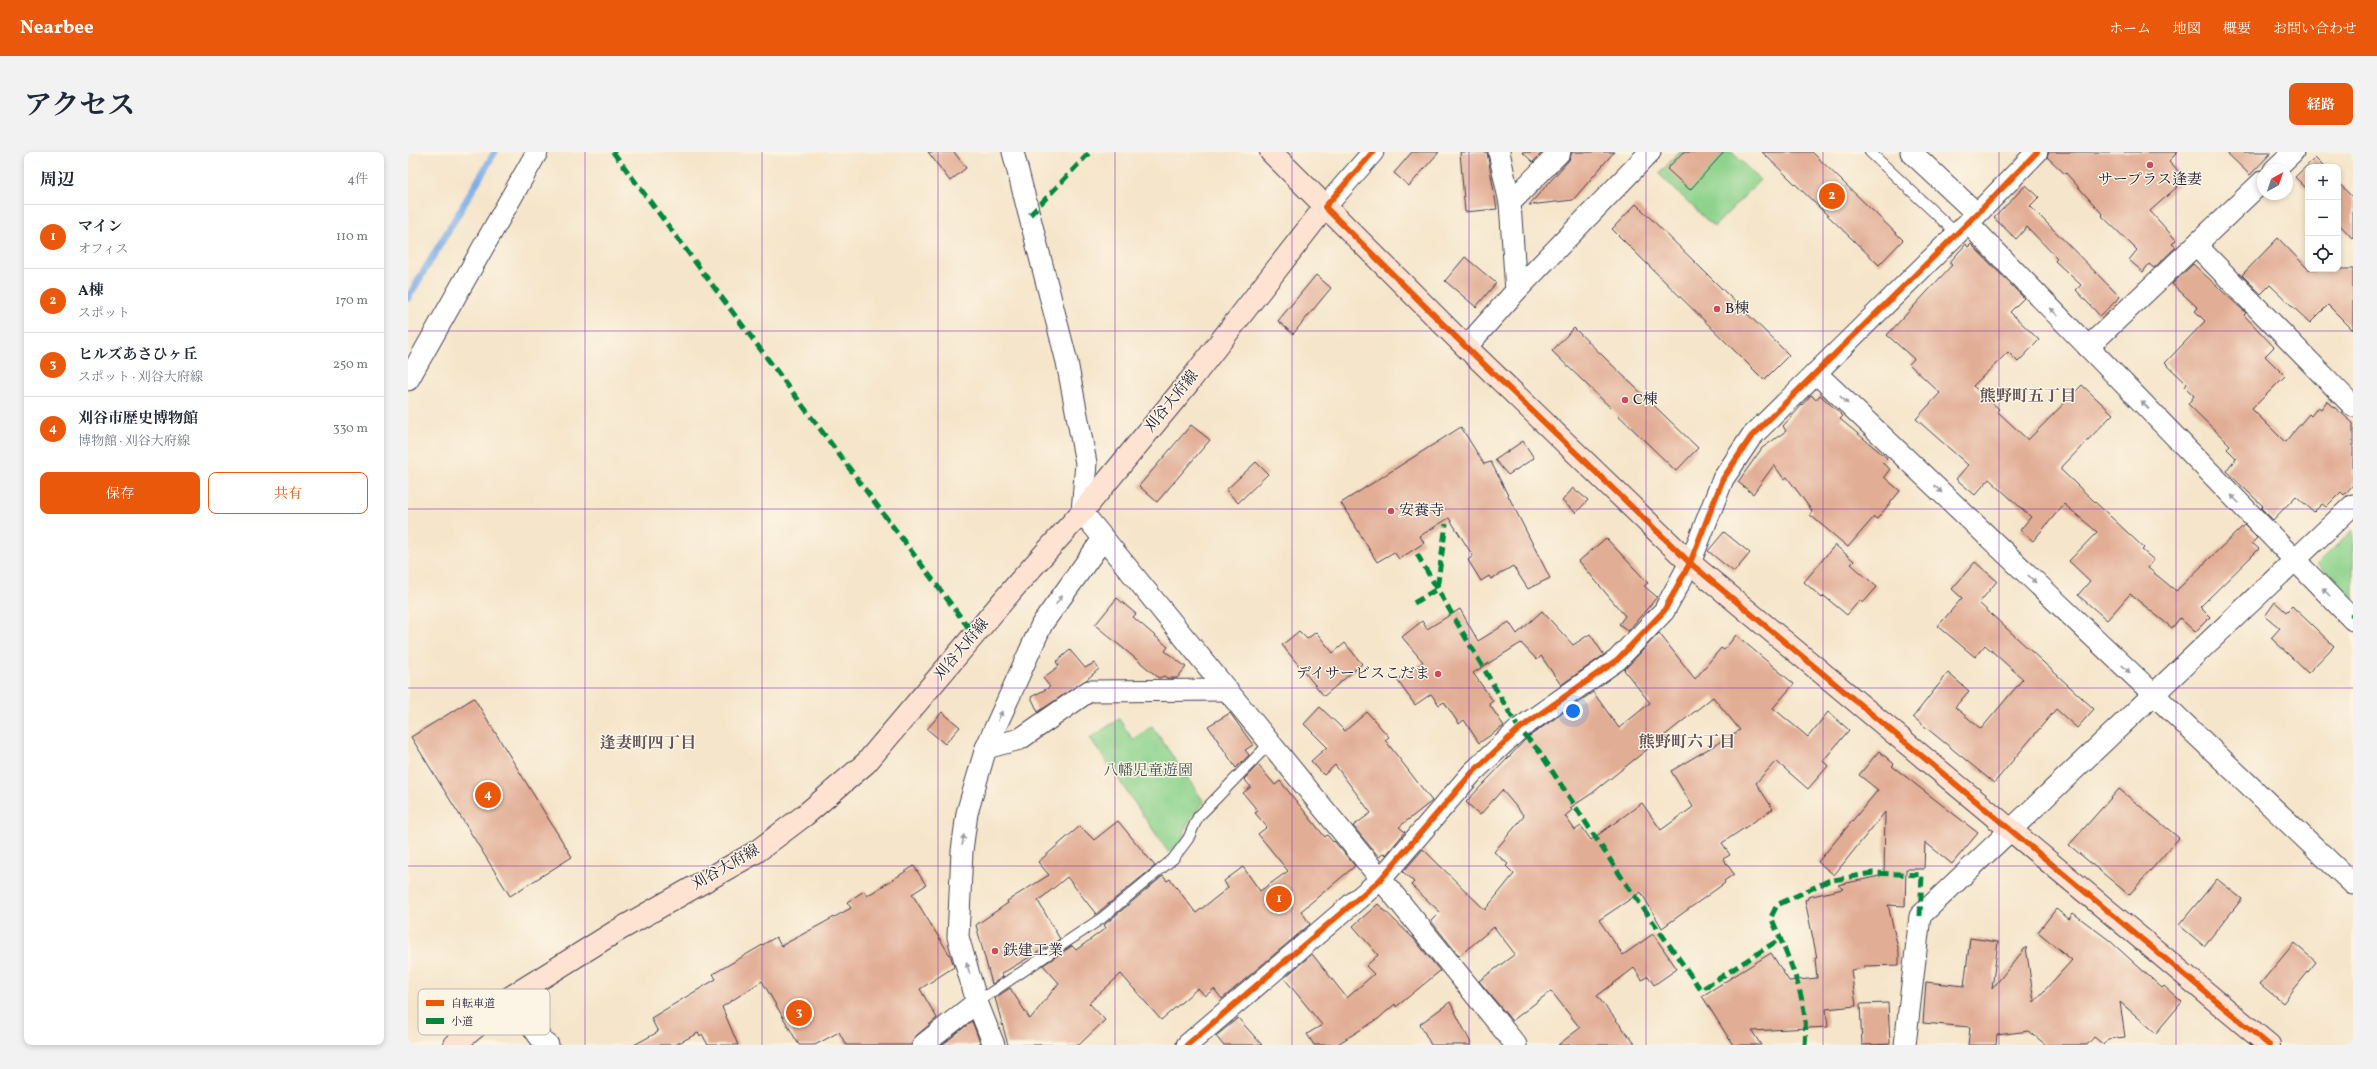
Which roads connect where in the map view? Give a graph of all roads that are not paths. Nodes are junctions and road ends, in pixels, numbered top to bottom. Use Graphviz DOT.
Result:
graph roads {
  1 [pos="537,152"];
  2 [pos="1013,152"];
  3 [pos="1271,152"];
  4 [pos="1373,152"];
  5 [pos="1500,152"];
  6 [pos="1560,152"];
  7 [pos="1650,152"];
  8 [pos="1870,152"];
  9 [pos="1911,152"];
  10 [pos="2037,152"];
  11 [pos="2293,152"];
  12 [pos="2280,164"];
  13 [pos="2257,186"];
  14 [pos="1510,203"];
  15 [pos="1325,207"];
  16 [pos="1967,224"];
  17 [pos="2196,245"];
  18 [pos="1516,291"];
  19 [pos="1466,347"];
  20 [pos="2088,347"];
  21 [pos="1816,373"];
  22 [pos="408,380"];
  23 [pos="2353,406"];
  24 [pos="2353,505"];
  25 [pos="1082,512"];
  26 [pos="1103,539"];
  27 [pos="2296,561"];
  28 [pos="1690,563"];
  29 [pos="2353,620"];
  30 [pos="1225,690"];
  31 [pos="2152,694"];
  32 [pos="1269,744"];
  33 [pos="986,748"];
  34 [pos="2010,830"];
  35 [pos="1380,880"];
  36 [pos="2353,884"];
  37 [pos="524,989"];
  38 [pos="977,1002"];
  39 [pos="466,1035"];
  40 [pos="538,1035"];
  41 [pos="454,1045"];
  42 [pos="548,1045"];
  43 [pos="922,1045"];
  44 [pos="994,1045"];
  45 [pos="1187,1045"];
  46 [pos="1516,1045"];
  47 [pos="1905,1045"];
  48 [pos="2269,1045"];
  1 -- 22 [label="street"];
  2 -- 25 [label="street"];
  3 -- 15 [label="main road"];
  4 -- 15 [label="street"];
  5 -- 14 [label="street"];
  6 -- 14 [label="street"];
  7 -- 18 [label="street"];
  8 -- 16 [label="lane"];
  9 -- 16 [label="street"];
  10 -- 16 [label="street"];
  11 -- 12 [label="street"];
  13 -- 17 [label="street"];
  14 -- 18 [label="street"];
  15 -- 19 [label="main road"];
  15 -- 25 [label="main road, 刈谷大府線"];
  20 -- 16 [label="street, one-way"];
  16 -- 21 [label="street"];
  17 -- 20 [label="street"];
  17 -- 23 [label="street"];
  18 -- 19 [label="street"];
  19 -- 28 [label="main road"];
  27 -- 20 [label="street, one-way"];
  21 -- 28 [label="street"];
  21 -- 31 [label="street, one-way"];
  24 -- 27 [label="street"];
  25 -- 26 [label="street"];
  25 -- 37 [label="main road, 刈谷大府線"];
  26 -- 30 [label="street"];
  33 -- 26 [label="street, one-way"];
  29 -- 27 [label="street, one-way"];
  27 -- 31 [label="street"];
  28 -- 34 [label="main road"];
  28 -- 35 [label="street"];
  30 -- 32 [label="street"];
  30 -- 33 [label="street"];
  31 -- 34 [label="street"];
  31 -- 36 [label="street"];
  32 -- 35 [label="street"];
  32 -- 38 [label="lane"];
  38 -- 33 [label="street, one-way"];
  34 -- 47 [label="street"];
  34 -- 48 [label="main road"];
  35 -- 45 [label="street"];
  35 -- 46 [label="street"];
  38 -- 43 [label="street"];
  38 -- 44 [label="street"];
  39 -- 41 [label="main road, 刈谷大府線"];
  40 -- 42 [label="street"];
}
